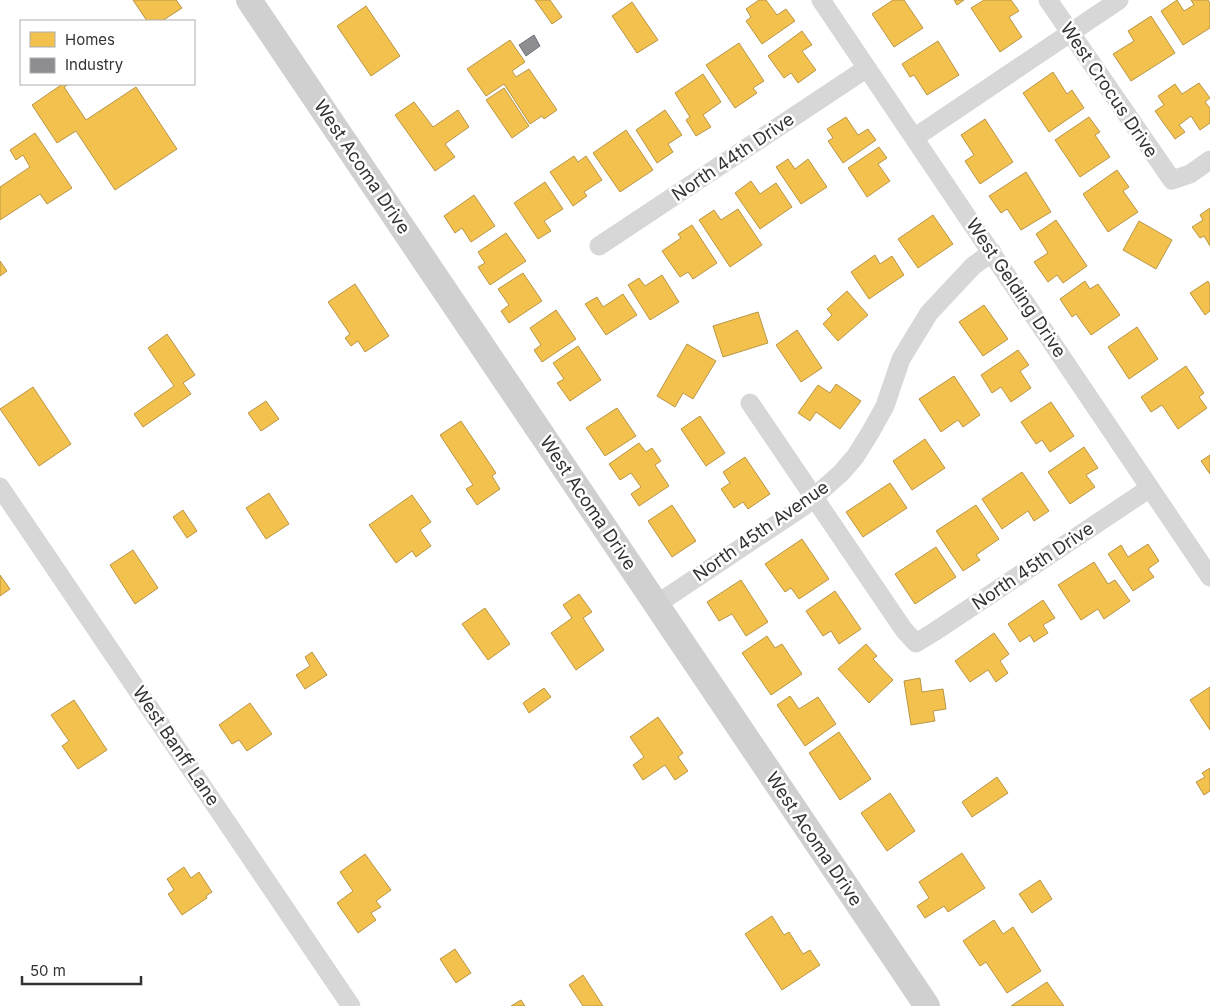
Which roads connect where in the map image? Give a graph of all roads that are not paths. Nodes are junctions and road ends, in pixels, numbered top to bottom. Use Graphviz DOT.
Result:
graph roads {
  1 [pos="249,0"];
  2 [pos="821,0"];
  3 [pos="1048,0"];
  4 [pos="1119,0"];
  5 [pos="1070,32"];
  6 [pos="867,68"];
  7 [pos="914,138"];
  8 [pos="1210,160"];
  9 [pos="599,246"];
  10 [pos="992,252"];
  11 [pos="750,403"];
  12 [pos="0,487"];
  13 [pos="1150,488"];
  14 [pos="815,498"];
  15 [pos="1210,577"];
  16 [pos="657,604"];
  17 [pos="351,1006"];
  18 [pos="927,1006"];
  1 -- 16 [label="street, West Acoma Drive"];
  2 -- 6 [label="street, West Gelding Drive"];
  3 -- 5 [label="street, West Crocus Drive"];
  4 -- 5 [label="street"];
  5 -- 7 [label="street"];
  5 -- 8 [label="street, West Crocus Drive"];
  6 -- 7 [label="street, West Gelding Drive"];
  6 -- 9 [label="street, North 44th Drive"];
  7 -- 10 [label="street, West Gelding Drive"];
  10 -- 13 [label="street, West Gelding Drive"];
  10 -- 14 [label="street, North 45th Avenue"];
  11 -- 14 [label="street"];
  12 -- 17 [label="street, West Banff Lane"];
  13 -- 14 [label="street, North 45th Drive"];
  13 -- 15 [label="street, West Gelding Drive"];
  14 -- 16 [label="street, North 45th Avenue"];
  16 -- 18 [label="street, West Acoma Drive"];
}
